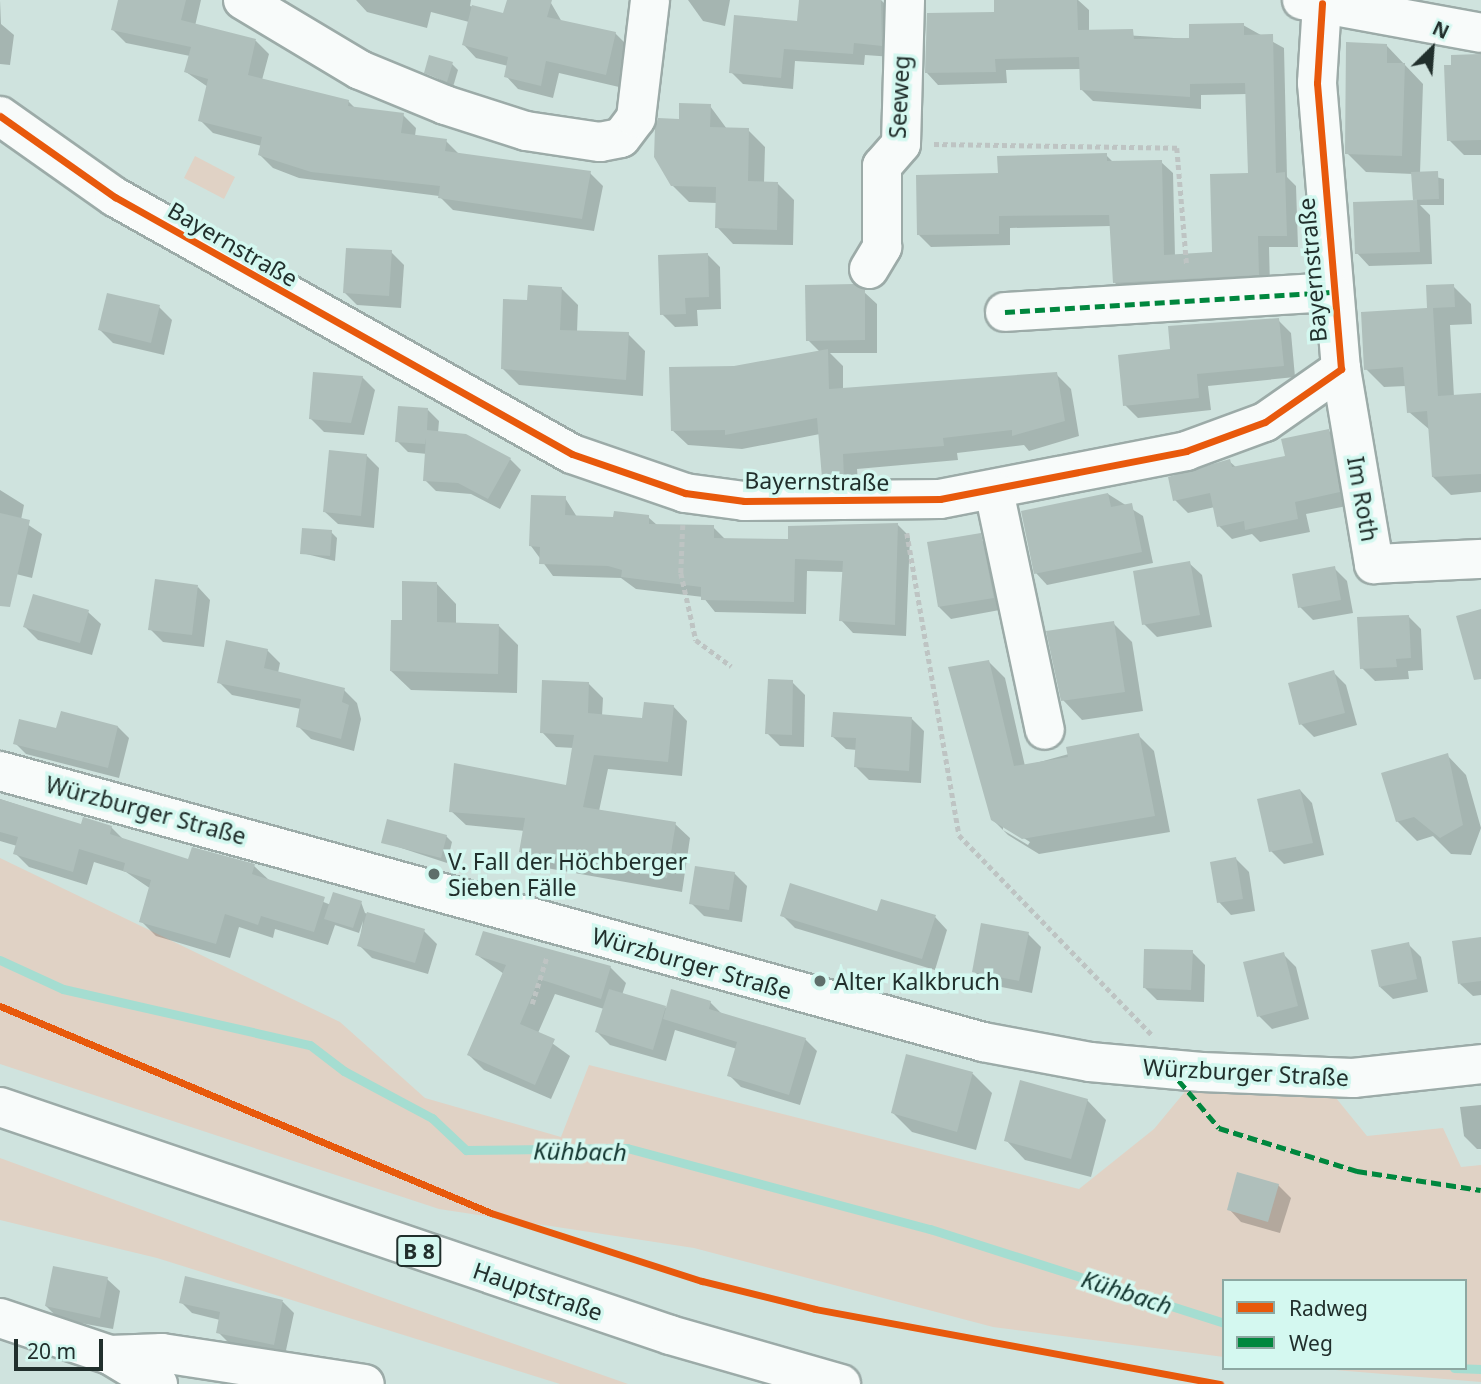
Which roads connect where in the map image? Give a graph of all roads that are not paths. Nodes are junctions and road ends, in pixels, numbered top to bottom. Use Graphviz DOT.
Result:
graph roads {
  1 [pos="243,0"];
  2 [pos="650,0"];
  3 [pos="905,0"];
  4 [pos="1312,2"];
  5 [pos="1481,33"];
  6 [pos="0,116"];
  7 [pos="869,269"];
  8 [pos="1331,292"];
  9 [pos="1005,312"];
  10 [pos="1341,369"];
  11 [pos="994,491"];
  12 [pos="1481,559"];
  13 [pos="1045,730"];
  14 [pos="0,771"];
  15 [pos="1481,1064"];
  16 [pos="0,1107"];
  17 [pos="0,1318"];
  18 [pos="110,1355"];
  19 [pos="158,1384"];
  20 [pos="365,1384"];
  21 [pos="841,1384"];
  1 -- 2 [label="street"];
  3 -- 7 [label="street, Seeweg"];
  4 -- 5 [label="street"];
  4 -- 8 [label="street, Bayernstraße"];
  6 -- 11 [label="street, Bayernstraße"];
  8 -- 9 [label="street"];
  8 -- 10 [label="street, Bayernstraße"];
  10 -- 11 [label="street, Bayernstraße"];
  10 -- 12 [label="street, Im Roth"];
  11 -- 13 [label="street"];
  14 -- 15 [label="street, Würzburger Straße"];
  16 -- 21 [label="street, Hauptstraße / B 8"];
  17 -- 18 [label="street"];
  18 -- 19 [label="street"];
  18 -- 20 [label="street"];
}
